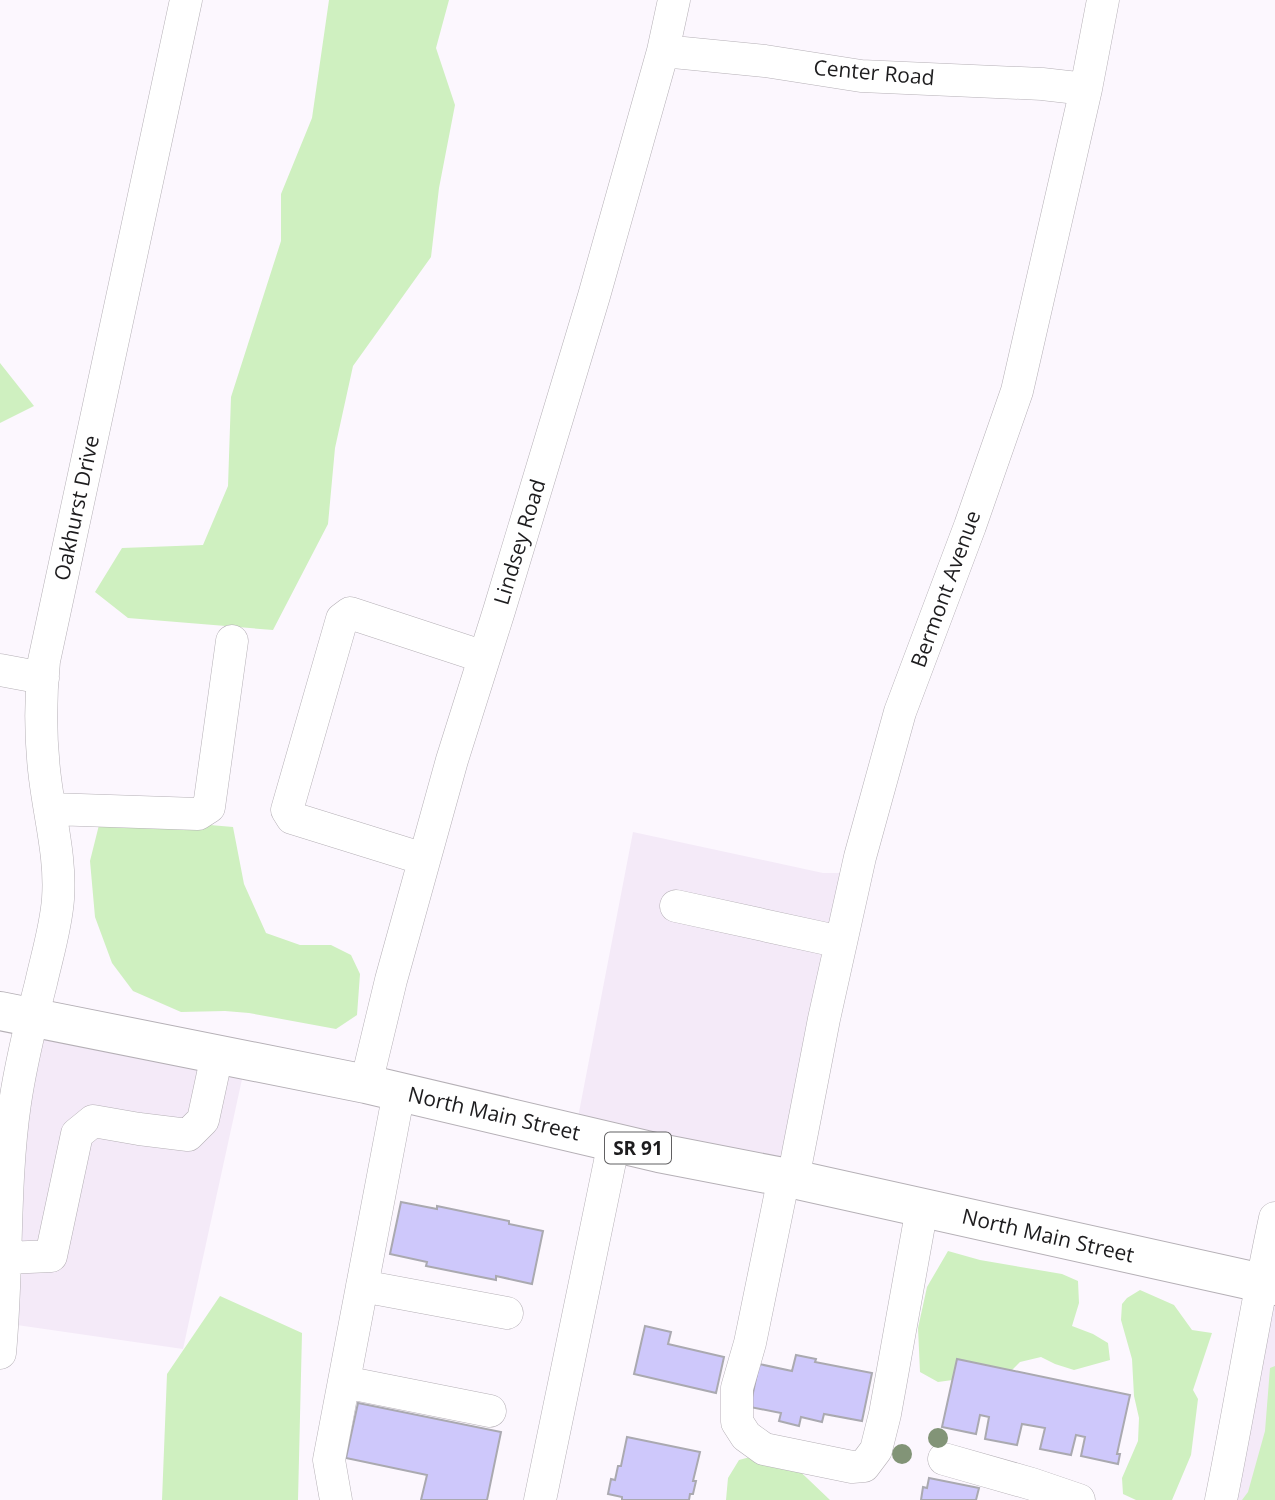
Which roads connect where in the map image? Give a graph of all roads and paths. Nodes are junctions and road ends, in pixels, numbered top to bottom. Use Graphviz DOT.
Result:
graph roads {
  1 [pos="186,0"];
  2 [pos="674,0"];
  3 [pos="1103,0"];
  4 [pos="663,51"];
  5 [pos="1086,89"];
  6 [pos="232,641"];
  7 [pos="484,657"];
  8 [pos="0,670"];
  9 [pos="43,678"];
  10 [pos="51,809"];
  11 [pos="424,859"];
  12 [pos="676,906"];
  13 [pos="841,942"];
  14 [pos="16,1015"];
  15 [pos="217,1055"];
  16 [pos="382,1088"];
  17 [pos="614,1142"];
  18 [pos="789,1178"];
  19 [pos="4,1186"];
  20 [pos="922,1208"];
  21 [pos="1275,1218"];
  22 [pos="6,1258"];
  23 [pos="1268,1285"];
  24 [pos="362,1286"];
  25 [pos="506,1313"];
  26 [pos="0,1353"];
  27 [pos="344,1382"];
  28 [pos="490,1411"];
  29 [pos="944,1459"];
  30 [pos="1060,1497"];
  31 [pos="336,1500"];
  32 [pos="540,1500"];
  33 [pos="1221,1500"];
  1 -- 9 [label="street, Oakhurst Drive"];
  2 -- 4 [label="street, Lindsey Road"];
  3 -- 5 [label="street, Bermont Avenue"];
  4 -- 5 [label="street, Center Road"];
  4 -- 7 [label="street, Lindsey Road"];
  5 -- 13 [label="street, Bermont Avenue"];
  6 -- 10 [label="street"];
  7 -- 11 [label="street, Lindsey Road"];
  7 -- 11 [label="street"];
  8 -- 9 [label="street"];
  9 -- 10 [label="street, Oakhurst Drive"];
  10 -- 14 [label="street, Oakhurst Drive"];
  11 -- 16 [label="street, Lindsey Road"];
  12 -- 13 [label="street"];
  13 -- 18 [label="street, Bermont Avenue"];
  14 -- 15 [label="main road, North Main Street / SR 91"];
  14 -- 19 [label="street, Oakhurst Drive"];
  15 -- 16 [label="main road, North Main Street / SR 91"];
  15 -- 22 [label="street"];
  16 -- 17 [label="main road, North Main Street / SR 91"];
  16 -- 24 [label="street, Lindsey Road"];
  17 -- 18 [label="main road, North Main Street / SR 91"];
  17 -- 32 [label="street"];
  18 -- 20 [label="main road, North Main Street / SR 91"];
  18 -- 20 [label="street, Bermont Avenue"];
  19 -- 22 [label="street, Oakhurst Drive"];
  20 -- 23 [label="main road, North Main Street / SR 91"];
  21 -- 23 [label="street"];
  22 -- 26 [label="street, Oakhurst Drive"];
  23 -- 33 [label="street"];
  24 -- 25 [label="street"];
  24 -- 27 [label="street, Lindsey Road"];
  27 -- 28 [label="street"];
  27 -- 31 [label="street, Lindsey Road"];
  29 -- 30 [label="street"];
}
